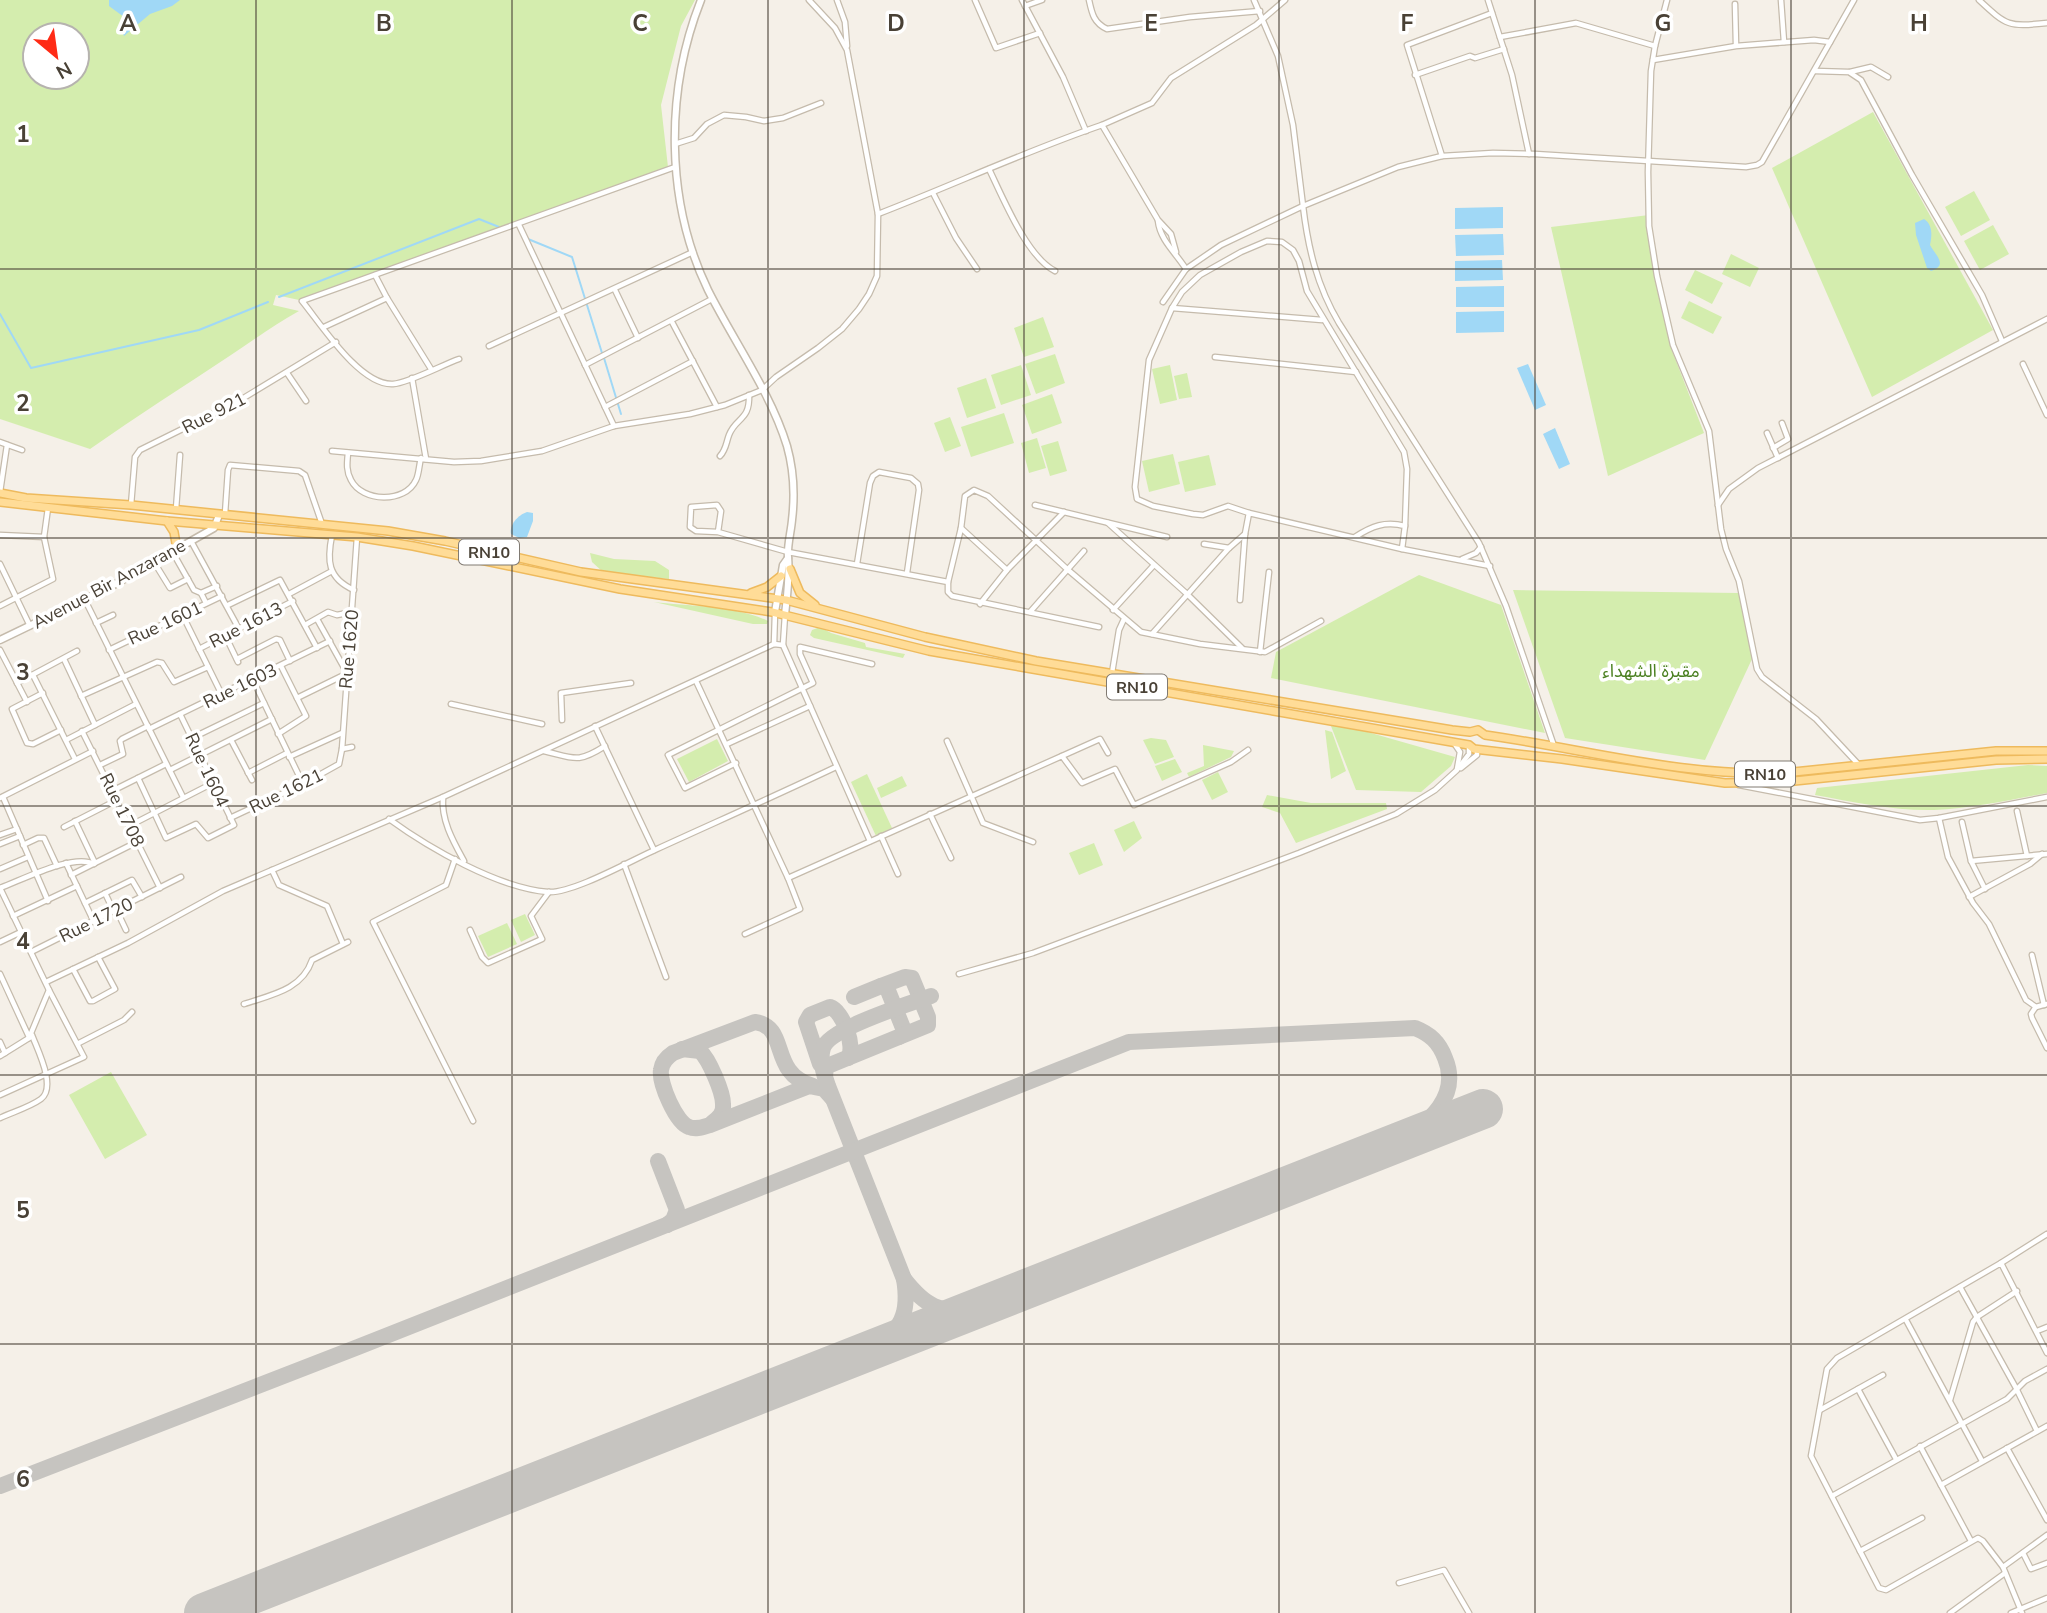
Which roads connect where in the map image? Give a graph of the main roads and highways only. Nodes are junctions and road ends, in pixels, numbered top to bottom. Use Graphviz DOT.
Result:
graph roads {
  1 [pos="0,493"];
  2 [pos="0,502"];
  3 [pos="167,521"];
  4 [pos="388,531"];
  5 [pos="386,541"];
  6 [pos="175,550"];
  7 [pos="790,569"];
  8 [pos="780,576"];
  9 [pos="750,593"];
  10 [pos="818,608"];
  11 [pos="1470,732"];
  12 [pos="1485,735"];
  13 [pos="1474,747"];
  14 [pos="2047,751"];
  15 [pos="2047,759"];
  1 -- 4 [label="main road, RN10"];
  2 -- 3 [label="main road, RN10"];
  3 -- 5 [label="main road, RN10"];
  3 -- 6 [label="main road"];
  4 -- 5 [label="main road"];
  4 -- 9 [label="main road, RN10"];
  5 -- 13 [label="main road, RN10"];
  7 -- 10 [label="main road"];
  8 -- 9 [label="main road"];
  9 -- 10 [label="main road, RN10"];
  10 -- 11 [label="main road, RN10"];
  11 -- 12 [label="main road, RN10"];
  11 -- 13 [label="main road"];
  12 -- 13 [label="main road"];
  12 -- 14 [label="main road, RN10"];
  13 -- 15 [label="main road, RN10"];
}
